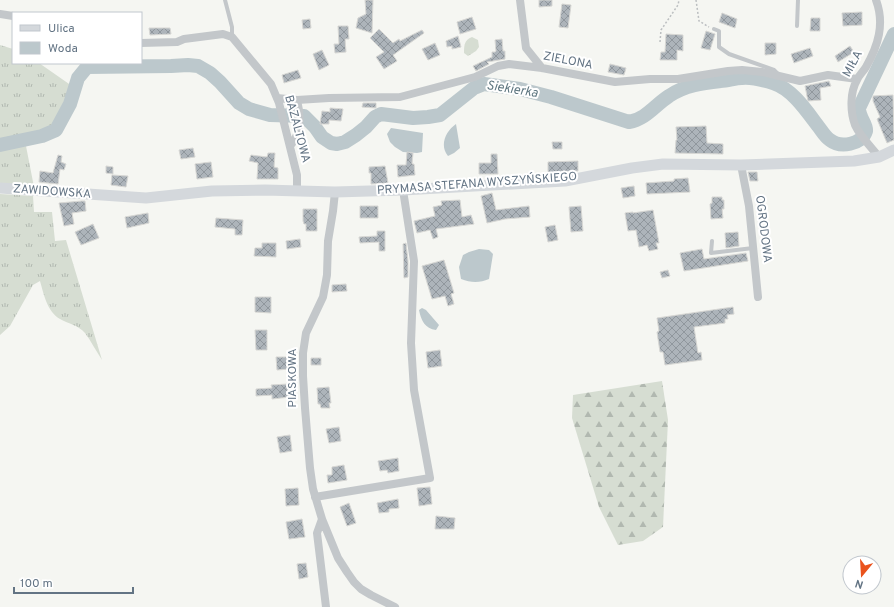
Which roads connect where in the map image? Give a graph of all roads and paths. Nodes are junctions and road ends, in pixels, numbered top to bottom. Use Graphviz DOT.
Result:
graph roads {
  1 [pos="225,0"];
  2 [pos="520,0"];
  3 [pos="679,0"];
  4 [pos="696,0"];
  5 [pos="798,0"];
  6 [pos="876,0"];
  7 [pos="0,14"];
  8 [pos="12,16"];
  9 [pos="797,26"];
  10 [pos="714,29"];
  11 [pos="232,36"];
  12 [pos="660,42"];
  13 [pos="142,43"];
  14 [pos="542,68"];
  15 [pos="783,78"];
  16 [pos="857,79"];
  17 [pos="278,100"];
  18 [pos="297,100"];
  19 [pos="290,146"];
  20 [pos="894,150"];
  21 [pos="879,156"];
  22 [pos="741,165"];
  23 [pos="0,188"];
  24 [pos="297,190"];
  25 [pos="403,190"];
  26 [pos="335,192"];
  27 [pos="105,196"];
  28 [pos="712,241"];
  29 [pos="753,248"];
  30 [pos="758,297"];
  31 [pos="315,497"];
  32 [pos="322,519"];
  33 [pos="326,607"];
  34 [pos="395,607"];
  1 -- 11 [label="lane"];
  2 -- 14 [label="street"];
  3 -- 12 [label="path"];
  4 -- 10 [label="path"];
  5 -- 9 [label="lane"];
  6 -- 16 [label="street, MIŁA"];
  7 -- 8 [label="street"];
  10 -- 15 [label="lane"];
  11 -- 13 [label="street"];
  11 -- 17 [label="street, BAZALTOWA"];
  14 -- 15 [label="street, ZIELONA"];
  14 -- 18 [label="street, ZIELONA"];
  15 -- 16 [label="street, ZIELONA"];
  16 -- 21 [label="street, MIŁA"];
  17 -- 18 [label="street, ZIELONA"];
  17 -- 19 [label="street, BAZALTOWA"];
  18 -- 19 [label="street"];
  19 -- 24 [label="street, BAZALTOWA"];
  20 -- 21 [label="main road, PRYMASA STEFANA WYSZYŃSKIEGO"];
  21 -- 22 [label="main road, PRYMASA STEFANA WYSZYŃSKIEGO"];
  22 -- 25 [label="main road, PRYMASA STEFANA WYSZYŃSKIEGO"];
  22 -- 29 [label="street, OGRODOWA"];
  23 -- 27 [label="main road, ZAWIDOWSKA"];
  24 -- 26 [label="main road, PRYMASA STEFANA WYSZYŃSKIEGO"];
  24 -- 27 [label="main road, PRYMASA STEFANA WYSZYŃSKIEGO"];
  25 -- 26 [label="main road, PRYMASA STEFANA WYSZYŃSKIEGO"];
  25 -- 31 [label="street"];
  26 -- 31 [label="street, PIASKOWA"];
  28 -- 29 [label="lane"];
  29 -- 30 [label="street, OGRODOWA"];
  31 -- 32 [label="street, PIASKOWA"];
  32 -- 33 [label="street"];
  32 -- 34 [label="street, PIASKOWA"];
}
